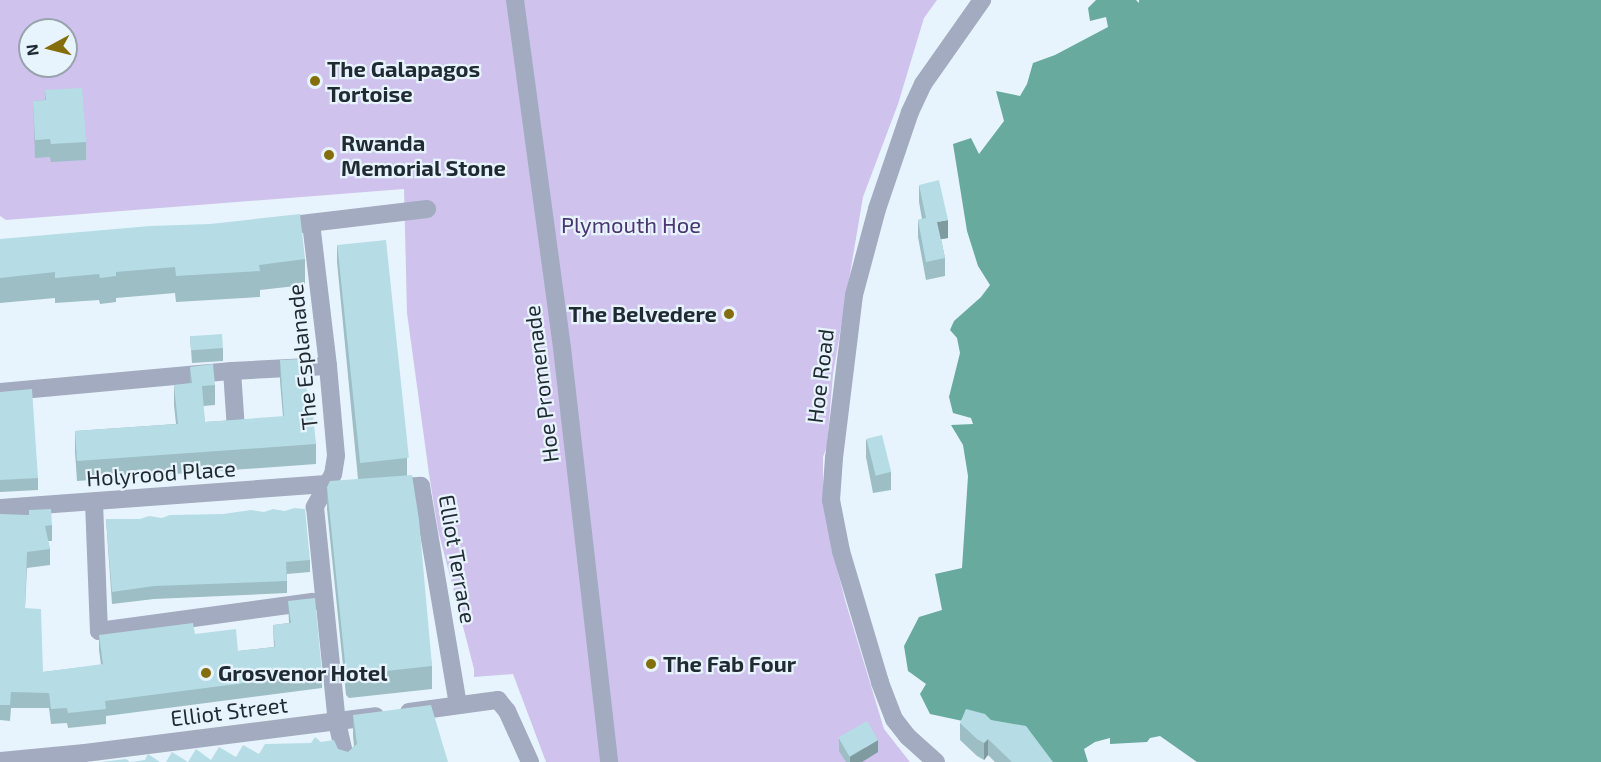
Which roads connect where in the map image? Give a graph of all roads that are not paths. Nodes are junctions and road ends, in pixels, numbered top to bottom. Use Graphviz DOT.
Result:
graph roads {
  1 [pos="515,0"];
  2 [pos="982,0"];
  3 [pos="427,209"];
  4 [pos="311,223"];
  5 [pos="282,225"];
  6 [pos="328,366"];
  7 [pos="232,371"];
  8 [pos="0,392"];
  9 [pos="236,429"];
  10 [pos="330,489"];
  11 [pos="376,489"];
  12 [pos="94,502"];
  13 [pos="0,508"];
  14 [pos="326,600"];
  15 [pos="458,704"];
  16 [pos="336,722"];
  17 [pos="0,761"];
  18 [pos="346,762"];
  19 [pos="530,762"];
  20 [pos="609,762"];
  21 [pos="936,762"];
  1 -- 20 [label="street, Hoe Promenade"];
  2 -- 21 [label="street, Hoe Road"];
  3 -- 4 [label="street"];
  4 -- 5 [label="street"];
  4 -- 6 [label="street, The Esplanade"];
  6 -- 7 [label="street"];
  6 -- 10 [label="street, The Esplanade"];
  7 -- 8 [label="street"];
  7 -- 9 [label="street"];
  10 -- 12 [label="street, Holyrood Place"];
  10 -- 14 [label="street, The Esplanade"];
  11 -- 15 [label="street, Elliot Terrace"];
  12 -- 13 [label="street, Holyrood Place"];
  12 -- 14 [label="street"];
  14 -- 16 [label="street, The Esplanade"];
  15 -- 16 [label="street, Elliot Street"];
  15 -- 19 [label="street, Elliot Street"];
  16 -- 17 [label="street, Elliot Street"];
  16 -- 18 [label="street, The Esplanade"];
}
